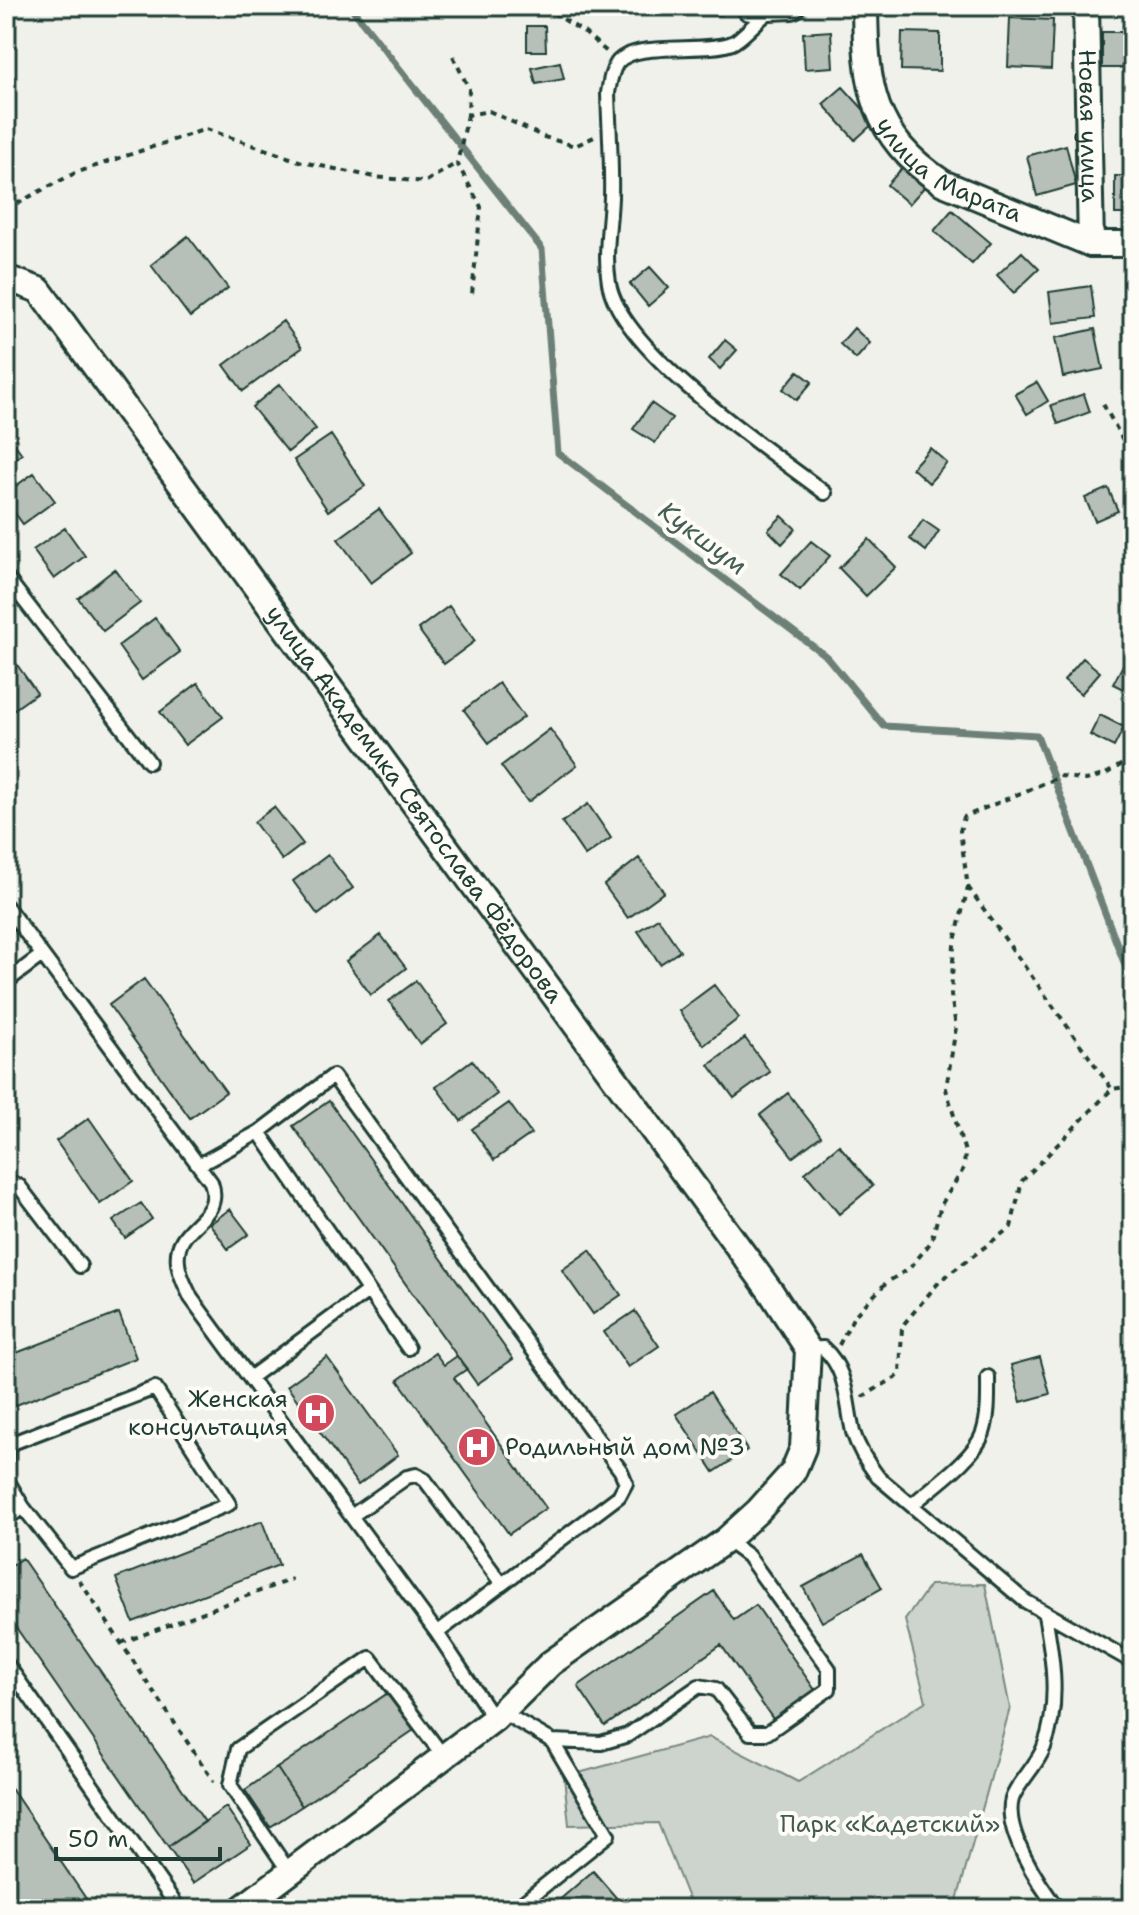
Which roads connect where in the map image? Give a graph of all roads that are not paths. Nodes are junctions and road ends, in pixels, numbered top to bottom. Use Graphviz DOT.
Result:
graph roads {
  1 [pos="792,6"];
  2 [pos="865,6"];
  3 [pos="1086,6"];
  4 [pos="776,7"];
  5 [pos="750,8"];
  6 [pos="1091,244"];
  7 [pos="1133,244"];
  8 [pos="6,278"];
  9 [pos="825,493"];
  10 [pos="6,577"];
  11 [pos="149,762"];
  12 [pos="6,906"];
  13 [pos="42,955"];
  14 [pos="6,982"];
  15 [pos="259,1132"];
  16 [pos="199,1165"];
  17 [pos="6,1181"];
  18 [pos="80,1266"];
  19 [pos="368,1291"];
  20 [pos="408,1348"];
  21 [pos="808,1349"];
  22 [pos="251,1377"];
  23 [pos="988,1377"];
  24 [pos="6,1476"];
  25 [pos="912,1505"];
  26 [pos="23,1507"];
  27 [pos="353,1515"];
  28 [pos="6,1519"];
  29 [pos="726,1540"];
  30 [pos="502,1584"];
  31 [pos="1045,1615"];
  32 [pos="437,1633"];
  33 [pos="1133,1662"];
  34 [pos="6,1663"];
  35 [pos="498,1715"];
  36 [pos="552,1741"];
  37 [pos="444,1757"];
  38 [pos="290,1873"];
  39 [pos="179,1909"];
  40 [pos="241,1909"];
  41 [pos="515,1909"];
  42 [pos="1058,1909"];
  1 -- 4 [label="street"];
  2 -- 6 [label="street, улица Марата"];
  3 -- 6 [label="street, Новая улица"];
  4 -- 5 [label="street"];
  4 -- 9 [label="lane"];
  6 -- 7 [label="street, улица Марата"];
  8 -- 21 [label="street, улица Академика Святослава Фёдорова"];
  10 -- 11 [label="lane"];
  12 -- 13 [label="lane"];
  13 -- 14 [label="lane"];
  13 -- 16 [label="lane"];
  15 -- 16 [label="lane"];
  15 -- 19 [label="lane"];
  15 -- 30 [label="lane"];
  16 -- 22 [label="lane"];
  17 -- 18 [label="lane"];
  19 -- 20 [label="lane"];
  19 -- 22 [label="lane"];
  21 -- 25 [label="lane"];
  21 -- 29 [label="street"];
  22 -- 27 [label="lane"];
  23 -- 25 [label="lane"];
  24 -- 26 [label="lane"];
  24 -- 26 [label="lane"];
  25 -- 31 [label="lane"];
  26 -- 28 [label="lane"];
  27 -- 30 [label="lane"];
  27 -- 32 [label="lane"];
  29 -- 35 [label="street"];
  29 -- 36 [label="lane"];
  30 -- 32 [label="lane"];
  31 -- 33 [label="lane"];
  31 -- 42 [label="lane"];
  32 -- 35 [label="lane"];
  34 -- 39 [label="lane"];
  35 -- 36 [label="lane"];
  35 -- 37 [label="street"];
  36 -- 41 [label="lane"];
  37 -- 38 [label="street"];
  37 -- 38 [label="lane"];
  38 -- 40 [label="street"];
}
